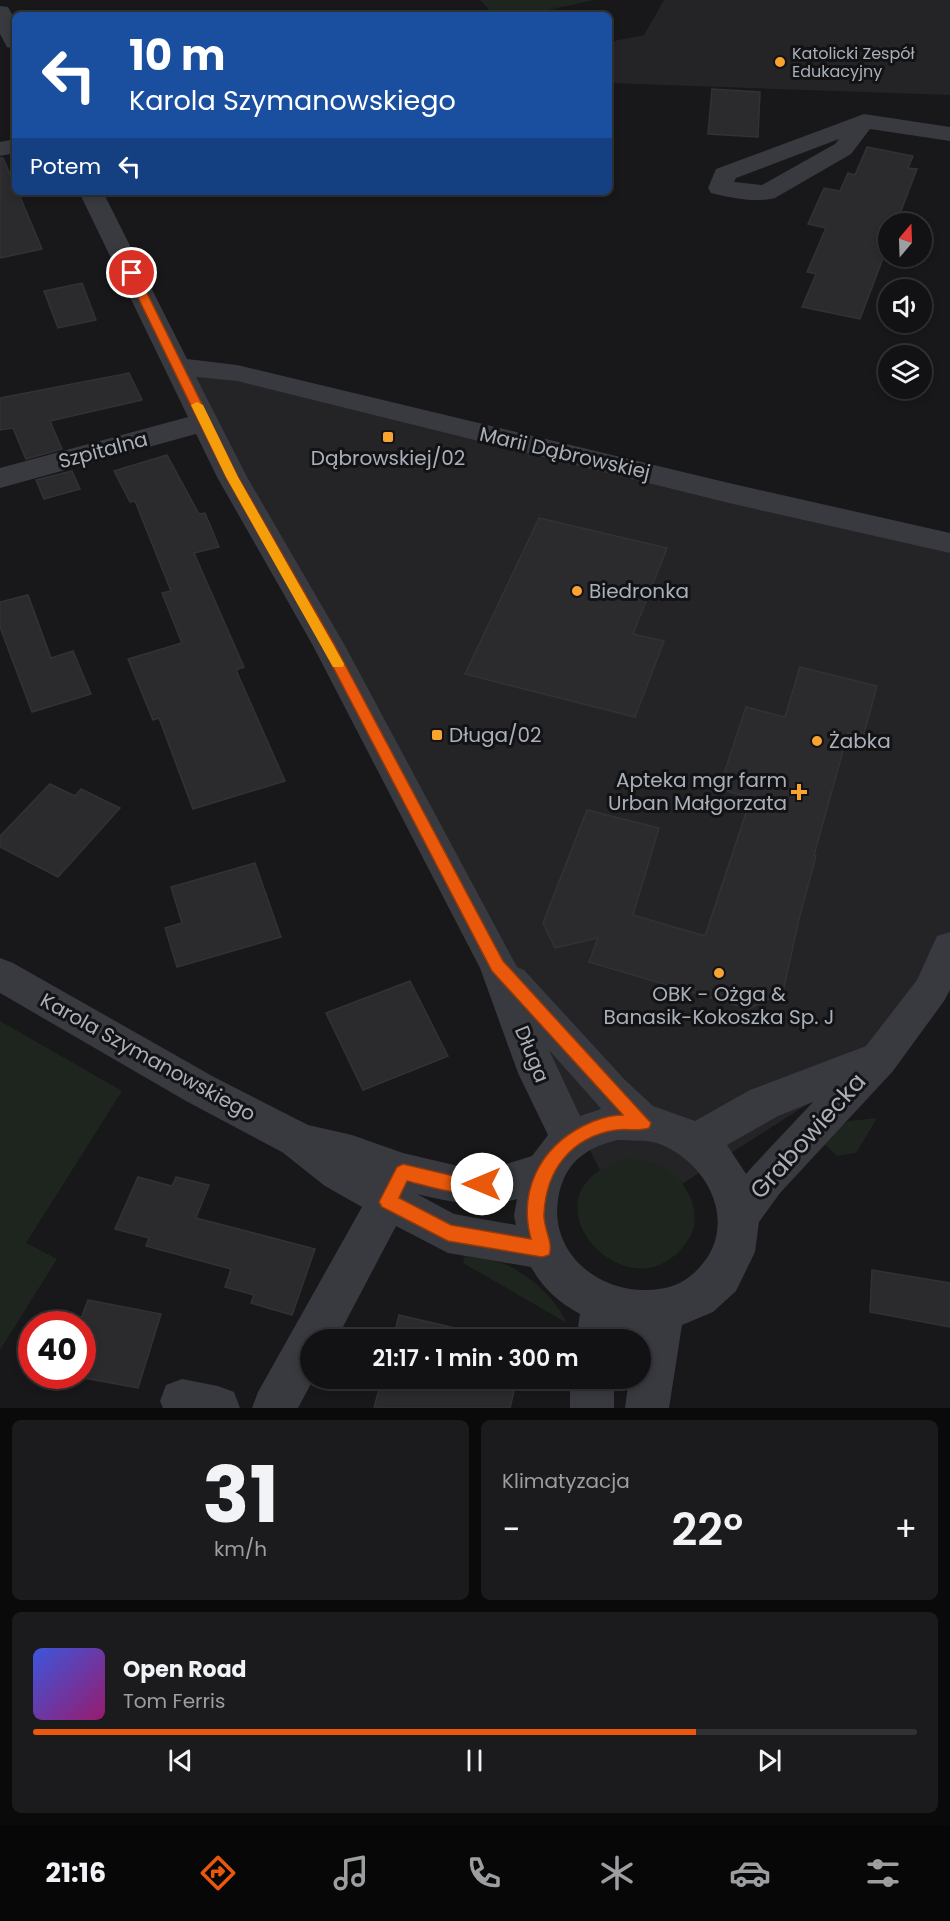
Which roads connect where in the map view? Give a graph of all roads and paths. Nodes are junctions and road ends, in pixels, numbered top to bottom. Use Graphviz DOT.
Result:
graph roads {
  1 [pos="0,12"];
  2 [pos="12,36"];
  3 [pos="864,121"];
  4 [pos="950,134"];
  5 [pos="93,195"];
  6 [pos="179,366"];
  7 [pos="205,422"];
  8 [pos="0,478"];
  9 [pos="950,543"];
  10 [pos="950,947"];
  11 [pos="498,966"];
  12 [pos="0,974"];
  13 [pos="879,1059"];
  14 [pos="643,1123"];
  15 [pos="571,1140"];
  16 [pos="694,1142"];
  17 [pos="545,1171"];
  18 [pos="395,1187"];
  19 [pos="739,1215"];
  20 [pos="542,1249"];
  21 [pos="662,1311"];
  22 [pos="601,1322"];
  23 [pos="318,1329"];
  24 [pos="300,1361"];
  25 [pos="592,1389"];
  26 [pos="274,1408"];
  27 [pos="592,1408"];
  28 [pos="647,1408"];
  1 -- 2 [label="street"];
  3 -- 3 [label="street"];
  3 -- 4 [label="street"];
  5 -- 6 [label="street, Długa"];
  6 -- 7 [label="street, Długa"];
  6 -- 9 [label="street, Marii Dąbrowskiej"];
  7 -- 8 [label="street, Szpitalna"];
  7 -- 11 [label="street, Długa"];
  10 -- 13 [label="street, Grabowiecka"];
  11 -- 14 [label="street, Długa"];
  11 -- 15 [label="street, Długa"];
  12 -- 18 [label="street, Karola Szymanowskiego"];
  13 -- 16 [label="street, Grabowiecka"];
  13 -- 19 [label="street, Grabowiecka"];
  14 -- 15 [label="street"];
  14 -- 16 [label="street"];
  15 -- 17 [label="street"];
  16 -- 19 [label="street"];
  17 -- 18 [label="street, Karola Szymanowskiego"];
  17 -- 20 [label="street"];
  18 -- 20 [label="street, Karola Szymanowskiego"];
  18 -- 23 [label="street"];
  19 -- 21 [label="street"];
  20 -- 22 [label="street"];
  21 -- 22 [label="street"];
  21 -- 28 [label="street"];
  24 -- 26 [label="street"];
  25 -- 27 [label="street"];
}
